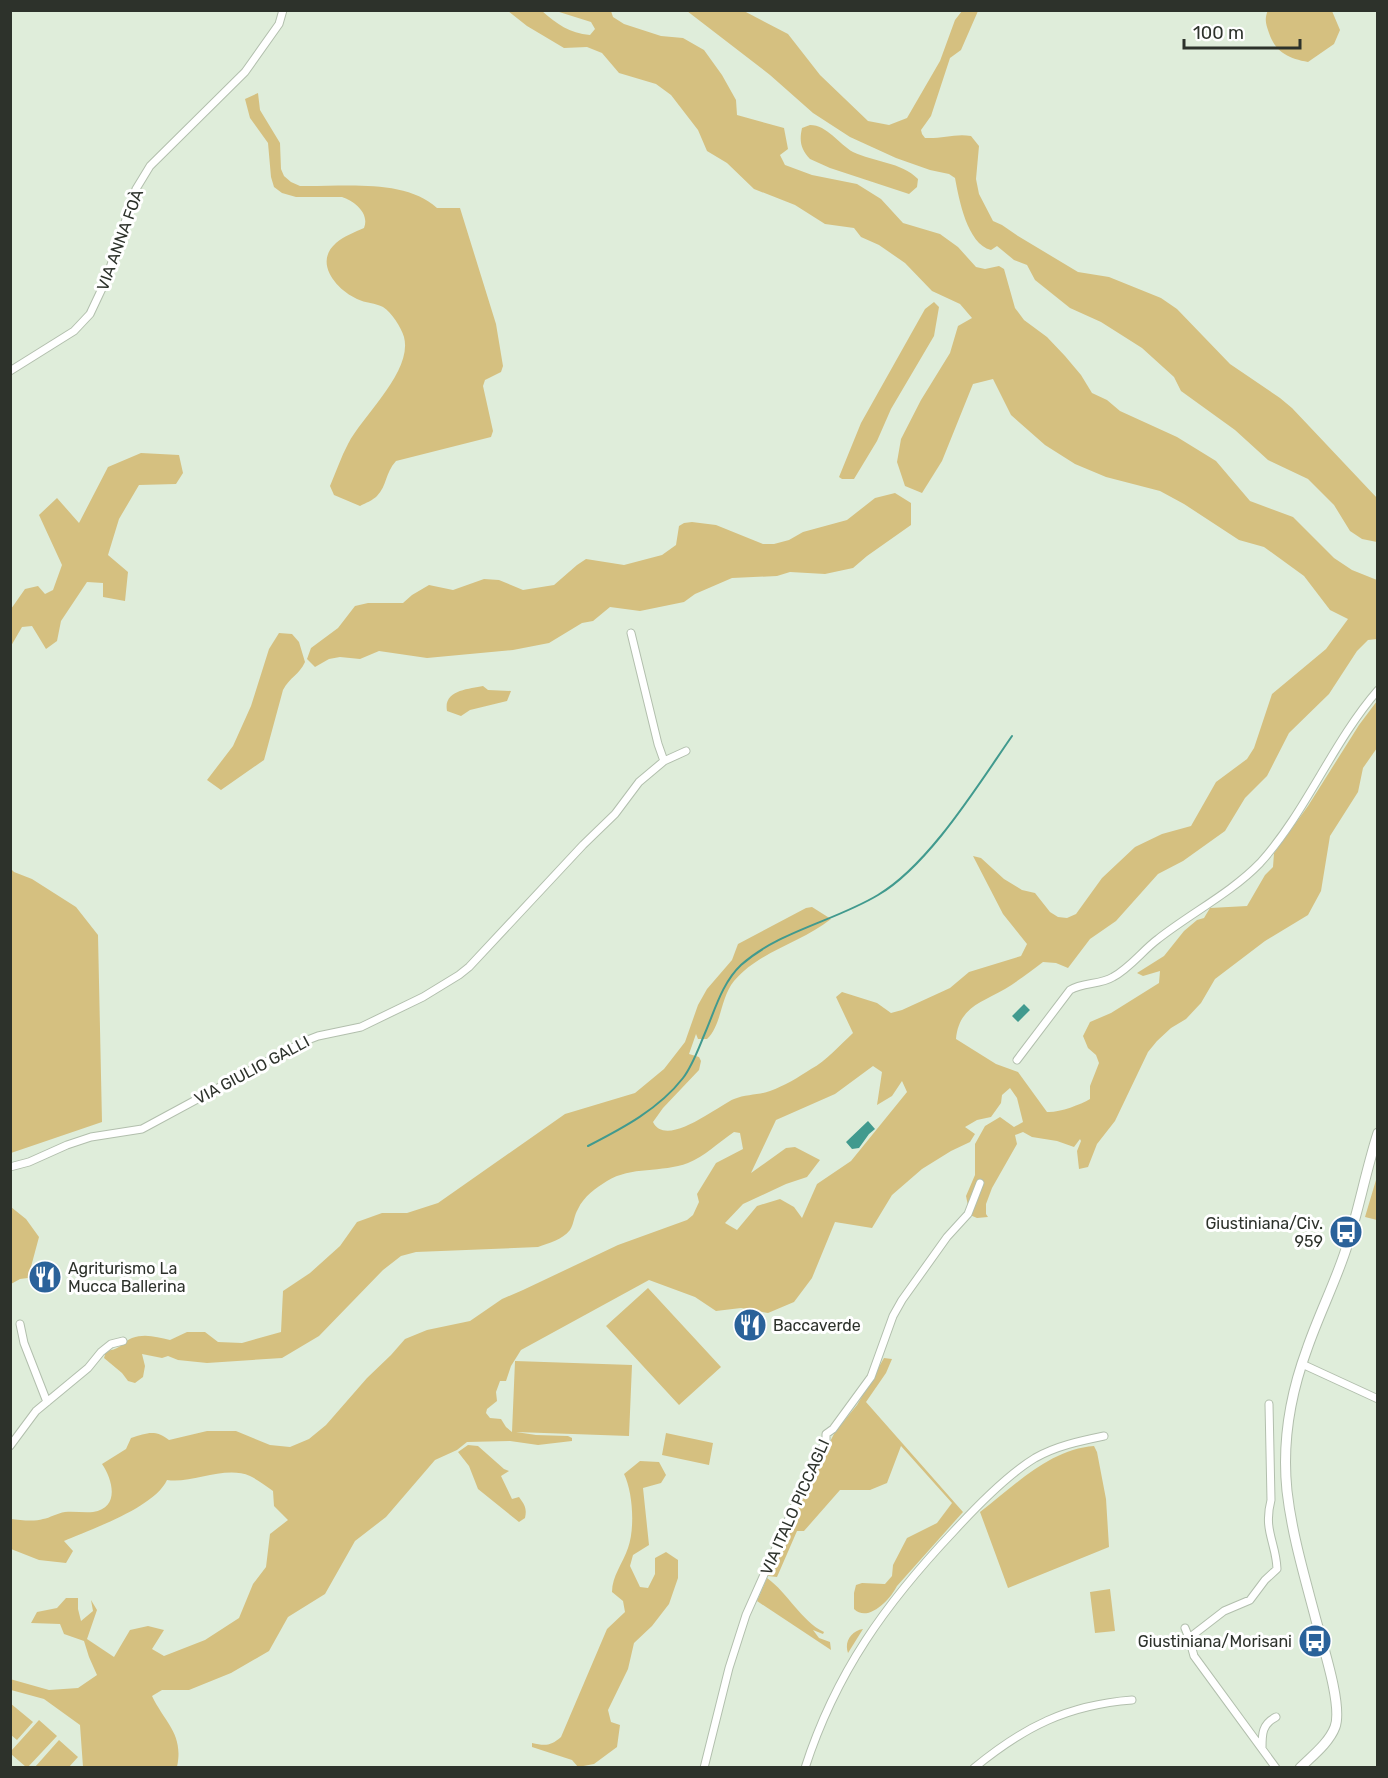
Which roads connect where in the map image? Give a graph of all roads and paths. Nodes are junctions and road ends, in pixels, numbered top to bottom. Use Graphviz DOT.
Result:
graph roads {
  1 [pos="283,10"];
  2 [pos="10,371"];
  3 [pos="631,633"];
  4 [pos="1377,690"];
  5 [pos="686,751"];
  6 [pos="664,761"];
  7 [pos="1017,1060"];
  8 [pos="1377,1132"];
  9 [pos="10,1167"];
  10 [pos="980,1183"];
  11 [pos="20,1324"];
  12 [pos="123,1341"];
  13 [pos="1302,1364"];
  14 [pos="1377,1399"];
  15 [pos="46,1402"];
  16 [pos="1269,1404"];
  17 [pos="1104,1436"];
  18 [pos="10,1446"];
  19 [pos="1185,1628"];
  20 [pos="1189,1638"];
  21 [pos="1132,1700"];
  22 [pos="1276,1717"];
  23 [pos="1262,1748"];
  24 [pos="704,1767"];
  25 [pos="805,1767"];
  26 [pos="974,1767"];
  27 [pos="1276,1767"];
  28 [pos="1300,1767"];
  1 -- 2 [label="street, VIA ANNA FOÀ"];
  3 -- 6 [label="street"];
  4 -- 7 [label="street"];
  5 -- 6 [label="street, VIA GIULIO GALLI"];
  6 -- 9 [label="street, VIA GIULIO GALLI"];
  8 -- 13 [label="street"];
  10 -- 24 [label="street, VIA ITALO PICCAGLI"];
  11 -- 15 [label="street"];
  12 -- 15 [label="street"];
  13 -- 14 [label="street"];
  13 -- 28 [label="street"];
  15 -- 18 [label="street"];
  16 -- 20 [label="street"];
  17 -- 25 [label="street"];
  19 -- 20 [label="street"];
  20 -- 23 [label="street"];
  21 -- 26 [label="street"];
  22 -- 23 [label="street"];
  23 -- 27 [label="street"];
}
